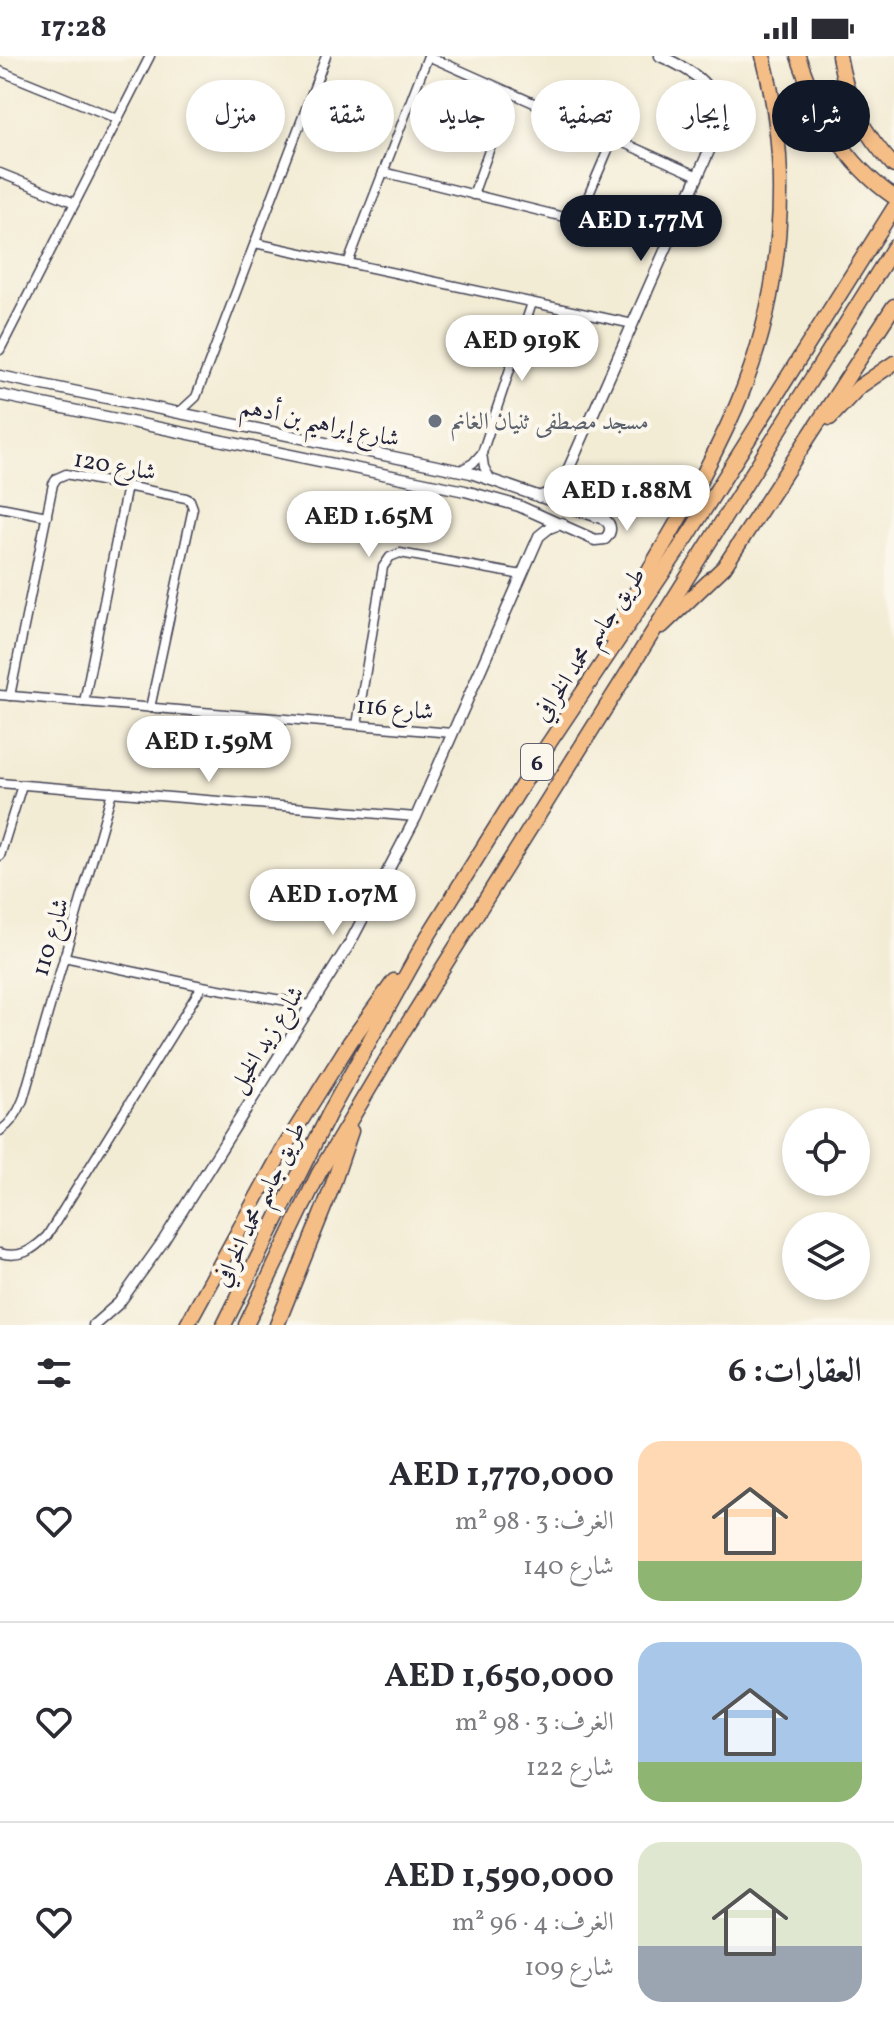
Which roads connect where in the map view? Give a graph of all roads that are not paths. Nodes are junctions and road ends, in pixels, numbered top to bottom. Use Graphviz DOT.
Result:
graph roads {
  1 [pos="150,56"];
  2 [pos="326,56"];
  3 [pos="428,56"];
  4 [pos="660,56"];
  5 [pos="763,56"];
  6 [pos="798,56"];
  7 [pos="839,56"];
  8 [pos="0,71"];
  9 [pos="483,80"];
  10 [pos="118,119"];
  11 [pos="640,150"];
  12 [pos="488,152"];
  13 [pos="607,152"];
  14 [pos="894,166"];
  15 [pos="383,172"];
  16 [pos="0,173"];
  17 [pos="698,176"];
  18 [pos="473,195"];
  19 [pos="894,197"];
  20 [pos="75,203"];
  21 [pos="890,214"];
  22 [pos="255,243"];
  23 [pos="894,247"];
  24 [pos="348,263"];
  25 [pos="532,303"];
  26 [pos="894,306"];
  27 [pos="633,324"];
  28 [pos="0,350"];
  29 [pos="894,363"];
  30 [pos="1,375"];
  31 [pos="0,395"];
  32 [pos="196,397"];
  33 [pos="176,413"];
  34 [pos="204,419"];
  35 [pos="803,448"];
  36 [pos="482,453"];
  37 [pos="459,471"];
  38 [pos="565,477"];
  39 [pos="491,480"];
  40 [pos="127,486"];
  41 [pos="539,497"];
  42 [pos="0,507"];
  43 [pos="570,507"];
  44 [pos="533,512"];
  45 [pos="47,516"];
  46 [pos="562,523"];
  47 [pos="539,536"];
  48 [pos="522,575"];
  49 [pos="647,640"];
  50 [pos="5,696"];
  51 [pos="84,702"];
  52 [pos="150,708"];
  53 [pos="357,725"];
  54 [pos="452,733"];
  55 [pos="543,752"];
  56 [pos="0,783"];
  57 [pos="22,785"];
  58 [pos="112,792"];
  59 [pos="416,817"];
  60 [pos="0,856"];
  61 [pos="428,936"];
  62 [pos="64,957"];
  63 [pos="202,986"];
  64 [pos="310,1005"];
  65 [pos="358,1107"];
  66 [pos="0,1131"];
  67 [pos="242,1226"];
  68 [pos="0,1253"];
  69 [pos="94,1325"];
  70 [pos="187,1325"];
  71 [pos="198,1325"];
  72 [pos="224,1325"];
  73 [pos="246,1325"];
  74 [pos="277,1325"];
  1 -- 10 [label="street"];
  2 -- 22 [label="street"];
  3 -- 9 [label="street"];
  3 -- 15 [label="street"];
  4 -- 17 [label="street"];
  5 -- 55 [label="highway"];
  6 -- 19 [label="highway"];
  7 -- 14 [label="highway"];
  8 -- 10 [label="street"];
  10 -- 20 [label="street"];
  11 -- 17 [label="street"];
  12 -- 18 [label="street"];
  13 -- 18 [label="street"];
  15 -- 18 [label="street"];
  15 -- 24 [label="street"];
  16 -- 20 [label="street"];
  17 -- 27 [label="street"];
  20 -- 28 [label="street"];
  21 -- 55 [label="highway, طريق جاسم محمد الخرافي / 6"];
  22 -- 24 [label="street"];
  22 -- 32 [label="street"];
  23 -- 49 [label="highway, طريق جاسم محمد الخرافي / 6"];
  24 -- 25 [label="street"];
  25 -- 27 [label="street"];
  25 -- 36 [label="street"];
  26 -- 35 [label="highway"];
  27 -- 38 [label="street"];
  29 -- 35 [label="highway"];
  30 -- 33 [label="street, شارع إبراهيم بن أدهم"];
  31 -- 44 [label="street, شارع إبراهيم بن أدهم"];
  32 -- 33 [label="street"];
  32 -- 34 [label="street"];
  33 -- 34 [label="street, شارع إبراهيم بن أدهم"];
  34 -- 37 [label="street, شارع إبراهيم بن أدهم"];
  35 -- 49 [label="highway"];
  36 -- 37 [label="street"];
  36 -- 39 [label="street"];
  37 -- 39 [label="street, شارع إبراهيم بن أدهم"];
  38 -- 41 [label="street"];
  38 -- 43 [label="street"];
  39 -- 41 [label="street, شارع إبراهيم بن أدهم"];
  40 -- 45 [label="street, شارع 120"];
  40 -- 51 [label="street"];
  40 -- 52 [label="street, شارع 120"];
  41 -- 43 [label="street, شارع إبراهيم بن أدهم"];
  42 -- 45 [label="street"];
  43 -- 46 [label="street, شارع إبراهيم بن أدهم"];
  44 -- 46 [label="street, شارع إبراهيم بن أدهم"];
  44 -- 47 [label="street"];
  45 -- 50 [label="street, شارع 120"];
  46 -- 47 [label="street"];
  47 -- 48 [label="street, شارع زيد الخيل"];
  48 -- 53 [label="street"];
  48 -- 54 [label="street, شارع زيد الخيل"];
  49 -- 65 [label="highway, طريق جاسم محمد الخرافي / 6"];
  50 -- 51 [label="street, شارع 116"];
  51 -- 52 [label="street, شارع 116"];
  52 -- 53 [label="street, شارع 116"];
  53 -- 54 [label="street, شارع 116"];
  54 -- 59 [label="street, شارع زيد الخيل"];
  55 -- 61 [label="highway, طريق جاسم محمد الخرافي / 6"];
  56 -- 57 [label="street"];
  57 -- 58 [label="street"];
  57 -- 60 [label="street"];
  58 -- 59 [label="street"];
  58 -- 62 [label="street, شارع 110"];
  59 -- 64 [label="street, شارع زيد الخيل"];
  61 -- 67 [label="highway"];
  61 -- 72 [label="highway, طريق جاسم محمد الخرافي / 6"];
  62 -- 63 [label="street"];
  62 -- 66 [label="street, شارع 110"];
  63 -- 64 [label="street"];
  63 -- 68 [label="street"];
  64 -- 69 [label="street, شارع زيد الخيل"];
  65 -- 73 [label="highway, طريق جاسم محمد الخرافي / 6"];
  65 -- 74 [label="highway"];
  67 -- 70 [label="highway"];
  67 -- 71 [label="highway"];
}
